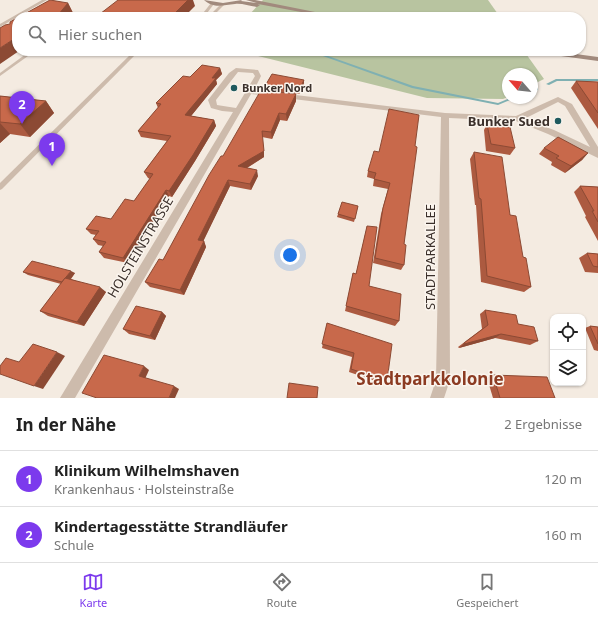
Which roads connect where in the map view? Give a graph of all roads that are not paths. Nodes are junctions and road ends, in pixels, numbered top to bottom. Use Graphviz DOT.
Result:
graph roads {
  1 [pos="45,0"];
  2 [pos="207,0"];
  3 [pos="249,0"];
  4 [pos="238,1"];
  5 [pos="212,4"];
  6 [pos="222,5"];
  7 [pos="274,6"];
  8 [pos="24,12"];
  9 [pos="206,12"];
  10 [pos="215,12"];
  11 [pos="308,12"];
  12 [pos="12,19"];
  13 [pos="0,26"];
  14 [pos="26,56"];
  15 [pos="132,56"];
  16 [pos="576,56"];
  17 [pos="598,59"];
  18 [pos="0,75"];
  19 [pos="250,92"];
  20 [pos="237,110"];
  21 [pos="445,115"];
  22 [pos="517,119"];
  23 [pos="598,154"];
  24 [pos="0,188"];
  25 [pos="67,398"];
  26 [pos="437,398"];
  1 -- 8 [label="lane"];
  2 -- 5 [label="main road"];
  3 -- 7 [label="main road"];
  4 -- 6 [label="main road"];
  4 -- 7 [label="main road"];
  5 -- 6 [label="main road"];
  5 -- 9 [label="lane"];
  6 -- 10 [label="lane"];
  7 -- 11 [label="main road"];
  12 -- 13 [label="lane"];
  14 -- 18 [label="lane"];
  15 -- 24 [label="lane"];
  16 -- 17 [label="main road"];
  19 -- 20 [label="street, HOLSTEINSTRASSE"];
  19 -- 20 [label="street, HOLSTEINSTRASSE"];
  19 -- 21 [label="street"];
  20 -- 25 [label="street, HOLSTEINSTRASSE"];
  21 -- 22 [label="street"];
  21 -- 26 [label="street, STADTPARKALLEE"];
  22 -- 23 [label="street"];
  22 -- 23 [label="street"];
}
